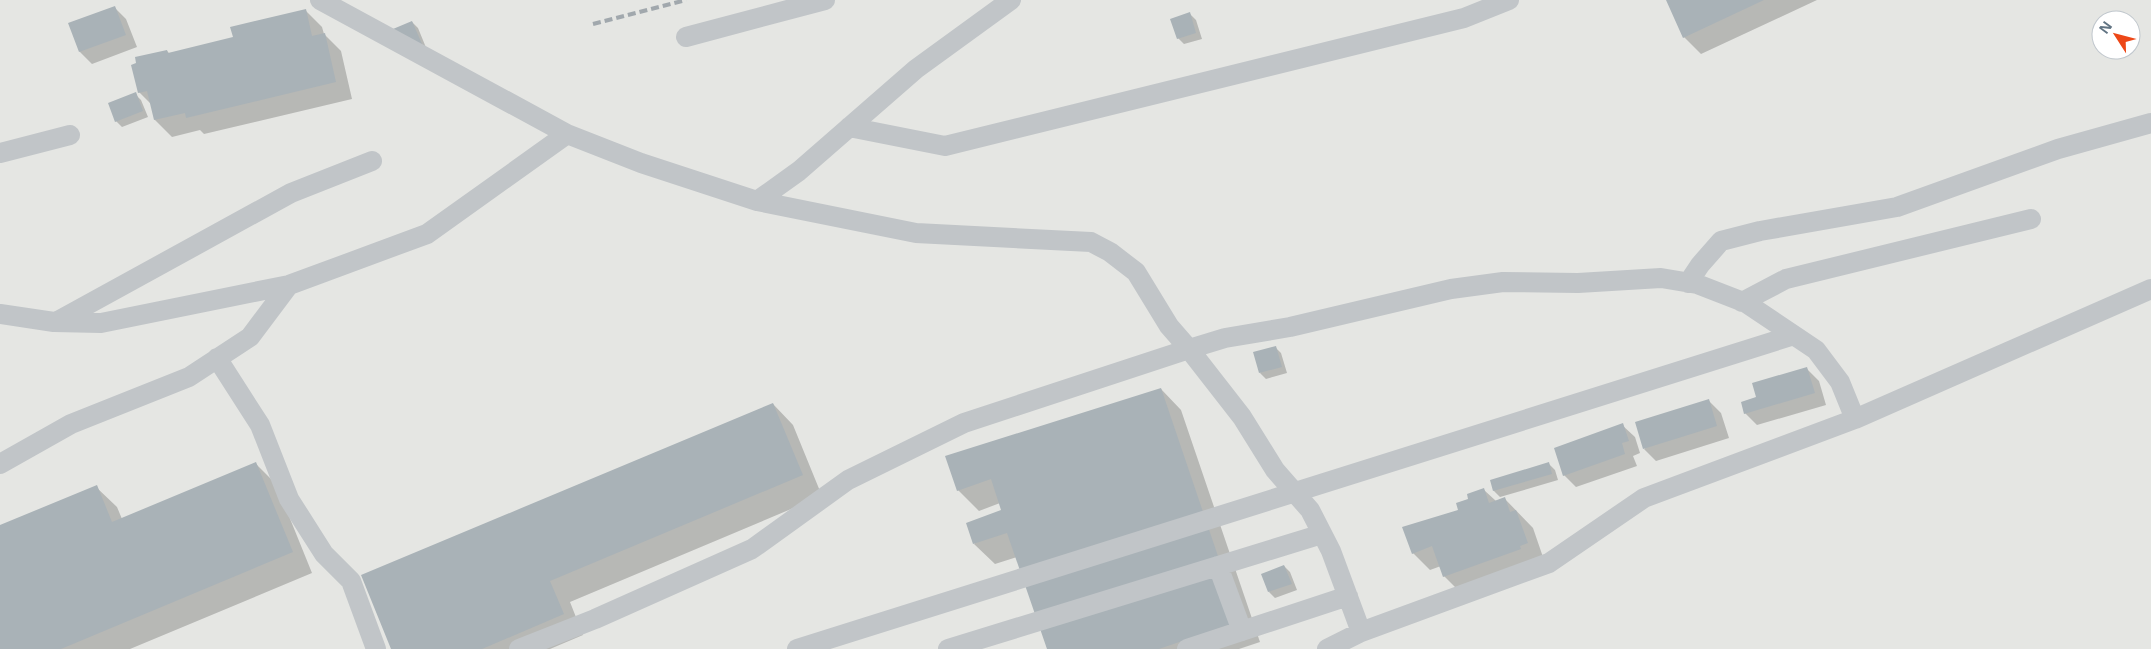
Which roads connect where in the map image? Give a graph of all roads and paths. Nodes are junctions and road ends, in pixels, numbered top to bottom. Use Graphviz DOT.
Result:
graph roads {
  1 [pos="320,0"];
  2 [pos="825,0"];
  3 [pos="1011,0"];
  4 [pos="1509,0"];
  5 [pos="686,37"];
  6 [pos="2151,123"];
  7 [pos="849,127"];
  8 [pos="567,134"];
  9 [pos="70,135"];
  10 [pos="0,153"];
  11 [pos="372,161"];
  12 [pos="757,201"];
  13 [pos="2031,219"];
  14 [pos="1688,283"];
  15 [pos="289,285"];
  16 [pos="2151,289"];
  17 [pos="1742,302"];
  18 [pos="0,314"];
  19 [pos="54,322"];
  20 [pos="1794,335"];
  21 [pos="1189,349"];
  22 [pos="216,358"];
  23 [pos="1855,419"];
  24 [pos="0,464"];
  25 [pos="1295,492"];
  26 [pos="1322,534"];
  27 [pos="1218,566"];
  28 [pos="1348,596"];
  29 [pos="1242,631"];
  30 [pos="1361,632"];
  31 [pos="999,641"];
  32 [pos="376,649"];
  33 [pos="519,649"];
  34 [pos="797,649"];
  35 [pos="948,649"];
  36 [pos="1187,649"];
  37 [pos="1327,649"];
  1 -- 8 [label="lane"];
  2 -- 5 [label="lane"];
  3 -- 7 [label="lane"];
  4 -- 7 [label="lane"];
  6 -- 14 [label="lane"];
  7 -- 12 [label="lane"];
  8 -- 12 [label="lane"];
  8 -- 15 [label="lane"];
  9 -- 10 [label="lane"];
  11 -- 19 [label="lane"];
  12 -- 21 [label="lane"];
  13 -- 17 [label="lane"];
  14 -- 17 [label="lane"];
  14 -- 21 [label="lane"];
  15 -- 19 [label="lane"];
  15 -- 22 [label="lane"];
  16 -- 23 [label="lane"];
  17 -- 20 [label="lane"];
  18 -- 19 [label="lane"];
  20 -- 23 [label="lane"];
  20 -- 25 [label="lane"];
  21 -- 25 [label="lane"];
  21 -- 33 [label="lane"];
  22 -- 24 [label="lane"];
  22 -- 32 [label="lane"];
  23 -- 30 [label="lane"];
  25 -- 26 [label="lane"];
  25 -- 34 [label="lane"];
  26 -- 27 [label="lane"];
  26 -- 28 [label="lane"];
  27 -- 29 [label="lane"];
  27 -- 31 [label="lane"];
  28 -- 29 [label="lane"];
  28 -- 30 [label="lane"];
  29 -- 36 [label="lane"];
  30 -- 37 [label="lane"];
  31 -- 35 [label="lane"];
}
